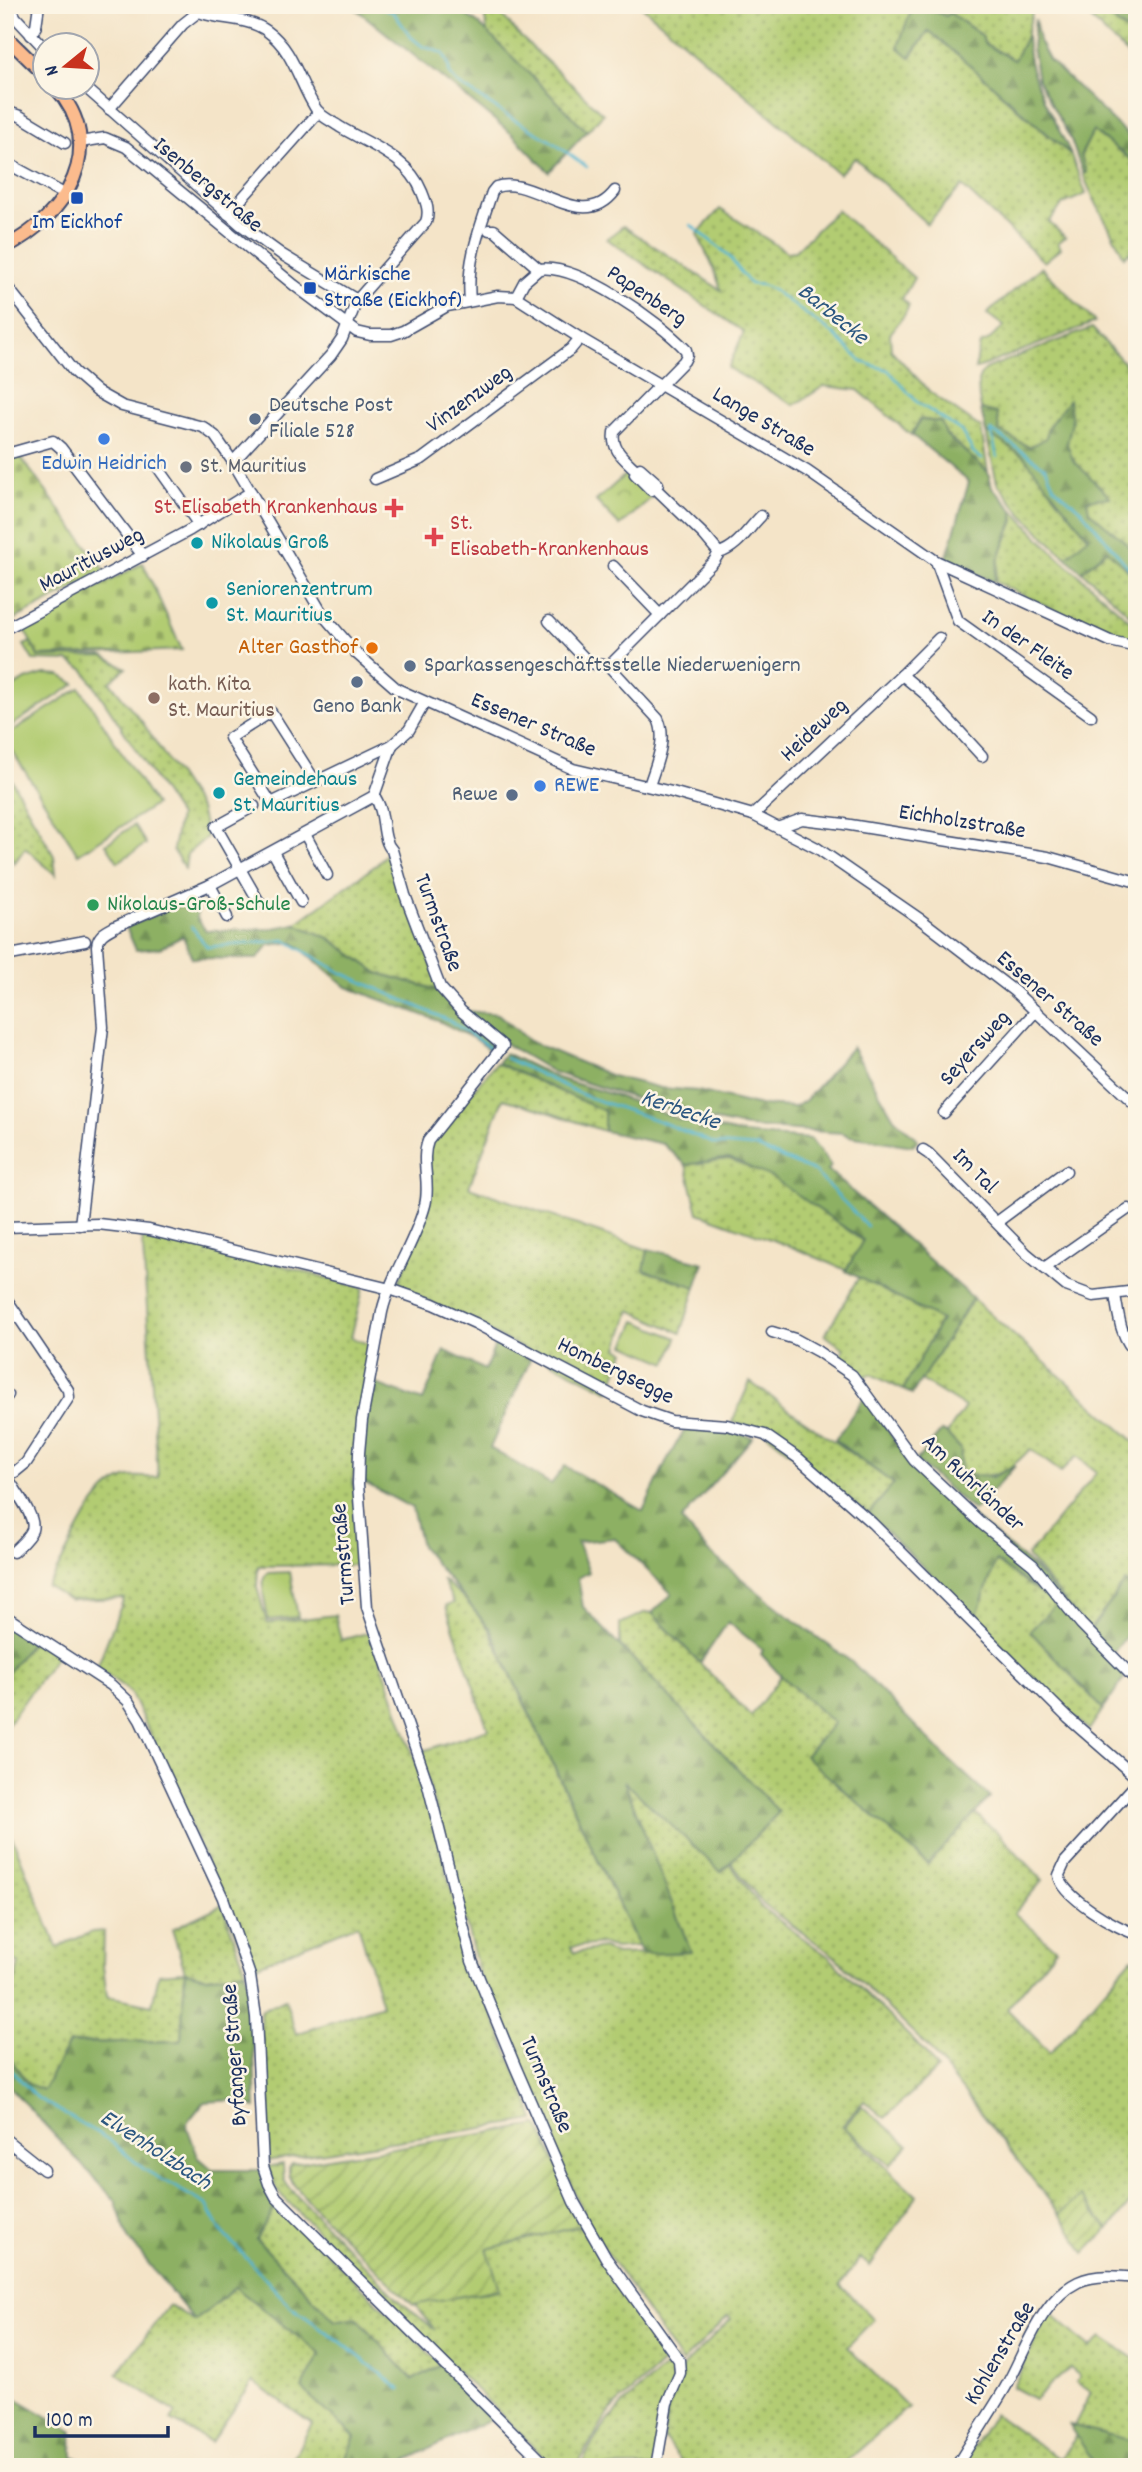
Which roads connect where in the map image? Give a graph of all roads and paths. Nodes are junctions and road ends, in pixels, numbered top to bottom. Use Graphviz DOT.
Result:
graph roads {
  1 [pos="9,5"];
  2 [pos="39,5"];
  3 [pos="188,5"];
  4 [pos="197,13"];
  5 [pos="31,35"];
  6 [pos="5,36"];
  7 [pos="32,62"];
  8 [pos="68,102"];
  9 [pos="101,102"];
  10 [pos="109,109"];
  11 [pos="5,111"];
  12 [pos="319,112"];
  13 [pos="80,142"];
  14 [pos="65,143"];
  15 [pos="5,162"];
  16 [pos="615,191"];
  17 [pos="66,195"];
  18 [pos="228,214"];
  19 [pos="489,229"];
  20 [pos="5,247"];
  21 [pos="539,269"];
  22 [pos="5,284"];
  23 [pos="516,296"];
  24 [pos="357,299"];
  25 [pos="470,300"];
  26 [pos="346,326"];
  27 [pos="580,338"];
  28 [pos="662,386"];
  29 [pos="5,452"];
  30 [pos="233,462"];
  31 [pos="157,466"];
  32 [pos="374,479"];
  33 [pos="251,492"];
  34 [pos="761,516"];
  35 [pos="197,526"];
  36 [pos="719,552"];
  37 [pos="142,556"];
  38 [pos="936,561"];
  39 [pos="613,566"];
  40 [pos="660,615"];
  41 [pos="549,621"];
  42 [pos="5,629"];
  43 [pos="939,638"];
  44 [pos="1137,647"];
  45 [pos="609,666"];
  46 [pos="902,676"];
  47 [pos="425,702"];
  48 [pos="1091,716"];
  49 [pos="392,745"];
  50 [pos="982,756"];
  51 [pos="315,782"];
  52 [pos="649,786"];
  53 [pos="374,796"];
  54 [pos="254,806"];
  55 [pos="753,815"];
  56 [pos="780,827"];
  57 [pos="305,834"];
  58 [pos="273,852"];
  59 [pos="241,869"];
  60 [pos="327,875"];
  61 [pos="1137,882"];
  62 [pos="210,885"];
  63 [pos="259,902"];
  64 [pos="301,902"];
  65 [pos="227,917"];
  66 [pos="85,941"];
  67 [pos="5,956"];
  68 [pos="1036,1011"];
  69 [pos="1137,1106"];
  70 [pos="944,1113"];
  71 [pos="923,1150"];
  72 [pos="1066,1171"];
  73 [pos="1128,1209"];
  74 [pos="997,1222"];
  75 [pos="80,1225"];
  76 [pos="5,1227"];
  77 [pos="1044,1268"];
  78 [pos="390,1289"];
  79 [pos="1137,1291"];
  80 [pos="1115,1295"];
  81 [pos="5,1297"];
  82 [pos="772,1332"];
  83 [pos="1137,1354"];
  84 [pos="5,1474"];
  85 [pos="13,1552"];
  86 [pos="5,1616"];
  87 [pos="1137,1681"];
  88 [pos="1137,1778"];
  89 [pos="1137,1783"];
  90 [pos="1137,1934"];
  91 [pos="5,2139"];
  92 [pos="44,2170"];
  93 [pos="1137,2278"];
  94 [pos="61,2467"];
  95 [pos="105,2467"];
  96 [pos="548,2467"];
  97 [pos="656,2467"];
  98 [pos="956,2467"];
  1 -- 5 [label="street"];
  2 -- 5 [label="street"];
  3 -- 4 [label="street"];
  4 -- 10 [label="street"];
  4 -- 12 [label="street"];
  6 -- 7 [label="main road"];
  8 -- 13 [label="main road"];
  9 -- 10 [label="street"];
  10 -- 18 [label="street"];
  11 -- 14 [label="street"];
  12 -- 18 [label="street"];
  12 -- 24 [label="street"];
  13 -- 17 [label="main road"];
  13 -- 26 [label="street, Isenbergstraße"];
  15 -- 17 [label="street"];
  16 -- 25 [label="street"];
  17 -- 20 [label="main road"];
  18 -- 24 [label="street"];
  19 -- 21 [label="street, Papenberg"];
  21 -- 23 [label="street"];
  21 -- 28 [label="street, Papenberg"];
  22 -- 30 [label="street, Essener Straße"];
  23 -- 25 [label="street"];
  23 -- 27 [label="street, Lange Straße"];
  24 -- 26 [label="street"];
  25 -- 26 [label="street, Isenbergstraße"];
  26 -- 30 [label="street"];
  27 -- 28 [label="street, Lange Straße"];
  27 -- 32 [label="street, Vinzenzweg"];
  28 -- 36 [label="street"];
  28 -- 38 [label="street, Lange Straße"];
  29 -- 37 [label="street"];
  30 -- 33 [label="street, Essener Straße"];
  31 -- 35 [label="street"];
  33 -- 35 [label="street, Mauritiusweg"];
  33 -- 47 [label="street, Essener Straße"];
  34 -- 36 [label="street"];
  35 -- 37 [label="street, Mauritiusweg"];
  36 -- 40 [label="street"];
  37 -- 42 [label="street, Mauritiusweg"];
  38 -- 44 [label="street, Lange Straße"];
  38 -- 48 [label="street, In der Fleite"];
  39 -- 40 [label="street"];
  40 -- 45 [label="street"];
  41 -- 45 [label="street"];
  43 -- 46 [label="street, Heideweg"];
  45 -- 52 [label="street"];
  46 -- 50 [label="street"];
  46 -- 55 [label="street, Heideweg"];
  47 -- 49 [label="street"];
  47 -- 52 [label="street, Essener Straße"];
  49 -- 51 [label="street"];
  49 -- 53 [label="street"];
  51 -- 51 [label="street"];
  52 -- 55 [label="street, Essener Straße"];
  53 -- 57 [label="street"];
  53 -- 78 [label="street, Turmstraße"];
  54 -- 59 [label="street"];
  55 -- 56 [label="street, Essener Straße"];
  56 -- 61 [label="street, Eichholzstraße"];
  56 -- 68 [label="street, Essener Straße"];
  57 -- 58 [label="street"];
  57 -- 60 [label="street"];
  58 -- 59 [label="street"];
  58 -- 64 [label="street"];
  59 -- 62 [label="street"];
  59 -- 63 [label="street"];
  62 -- 65 [label="street"];
  62 -- 75 [label="street"];
  66 -- 67 [label="street"];
  68 -- 69 [label="street, Essener Straße"];
  68 -- 70 [label="street, Seyersweg"];
  71 -- 74 [label="street, Im Tal"];
  72 -- 74 [label="street, Im Tal"];
  73 -- 77 [label="street"];
  74 -- 77 [label="street, Im Tal"];
  75 -- 76 [label="street, Hombergsegge"];
  75 -- 78 [label="street, Hombergsegge"];
  77 -- 80 [label="street, Im Tal"];
  78 -- 88 [label="street, Hombergsegge"];
  78 -- 97 [label="street, Turmstraße"];
  79 -- 80 [label="street, Im Tal"];
  80 -- 83 [label="street"];
  81 -- 84 [label="street"];
  82 -- 87 [label="street, Am Ruhrländer"];
  84 -- 85 [label="street"];
  86 -- 96 [label="street, Byfanger Straße"];
  89 -- 90 [label="street"];
  91 -- 92 [label="street"];
  93 -- 98 [label="street, Kohlenstraße"];
  94 -- 95 [label="street"];
}
